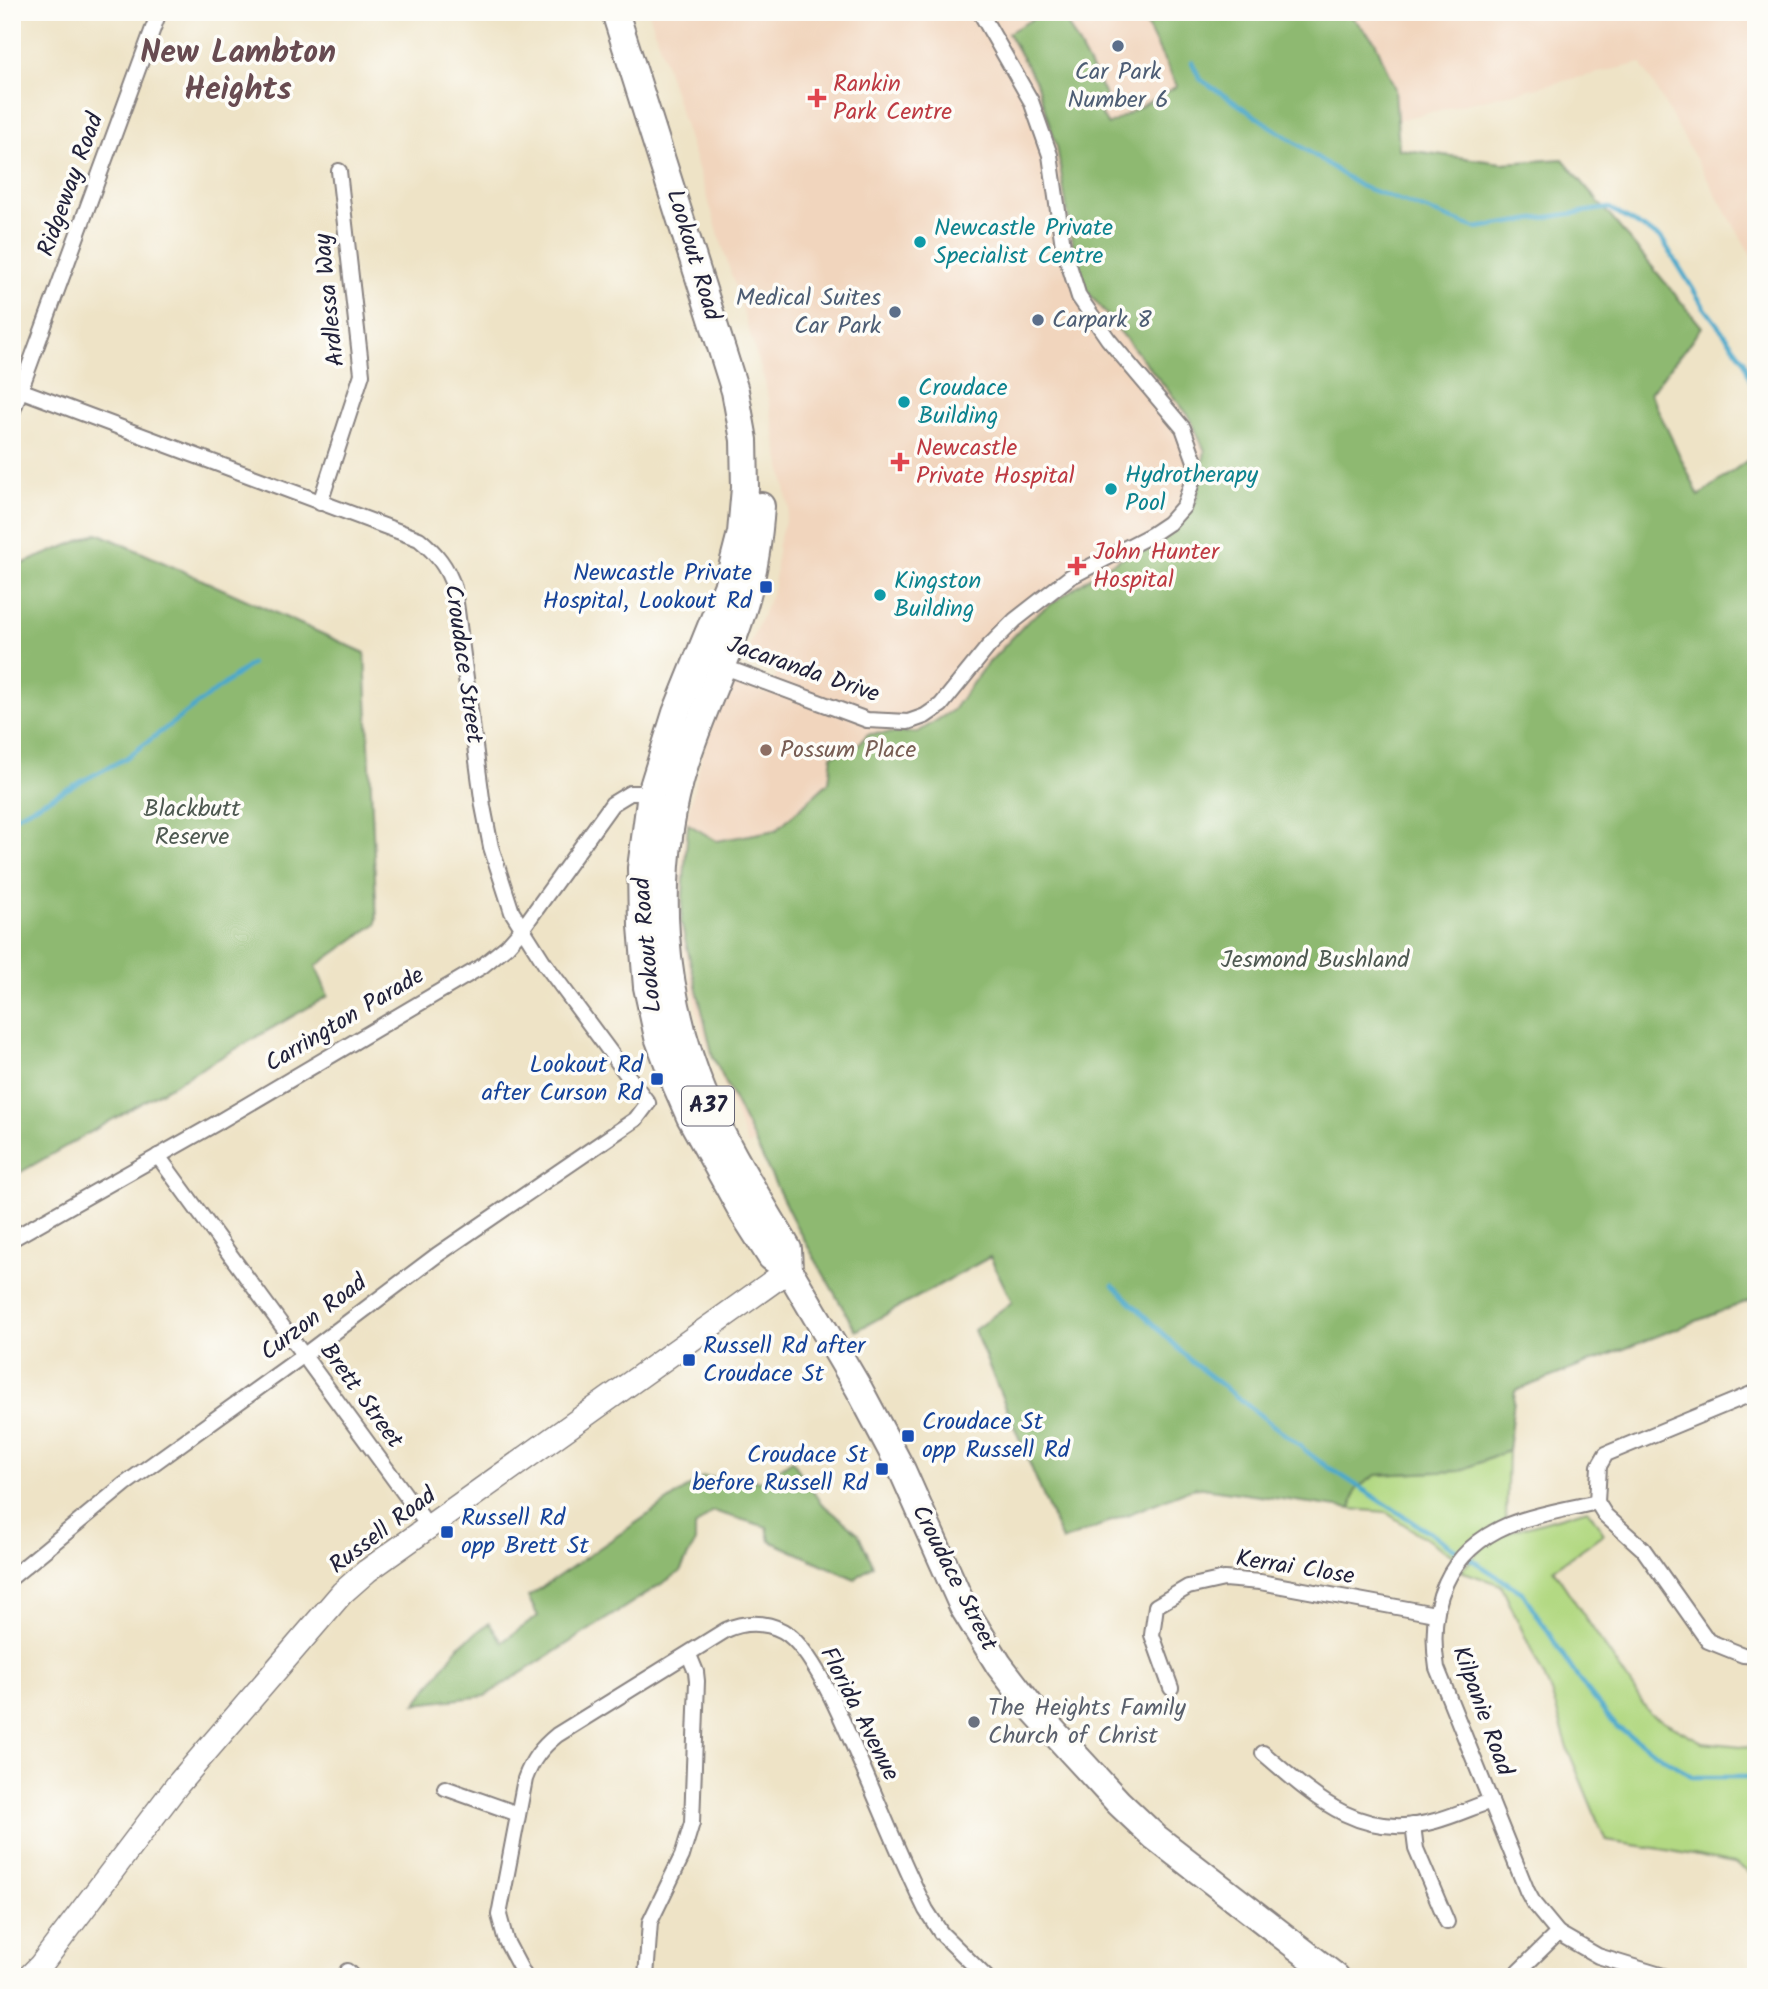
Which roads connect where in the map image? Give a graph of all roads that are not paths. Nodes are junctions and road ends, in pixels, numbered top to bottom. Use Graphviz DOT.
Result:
graph roads {
  1 [pos="159,12"];
  2 [pos="615,12"];
  3 [pos="632,12"];
  4 [pos="981,12"];
  5 [pos="339,171"];
  6 [pos="16,389"];
  7 [pos="12,413"];
  8 [pos="320,503"];
  9 [pos="709,662"];
  10 [pos="651,793"];
  11 [pos="522,929"];
  12 [pos="648,1103"];
  13 [pos="158,1156"];
  14 [pos="12,1239"];
  15 [pos="762,1242"];
  16 [pos="789,1270"];
  17 [pos="747,1300"];
  18 [pos="303,1355"];
  19 [pos="1756,1392"];
  20 [pos="1597,1502"];
  21 [pos="429,1527"];
  22 [pos="12,1577"];
  23 [pos="1435,1614"];
  24 [pos="689,1655"];
  25 [pos="1756,1656"];
  26 [pos="1171,1688"];
  27 [pos="1263,1753"];
  28 [pos="445,1788"];
  29 [pos="1491,1801"];
  30 [pos="518,1814"];
  31 [pos="1413,1825"];
  32 [pos="1447,1922"];
  33 [pos="1558,1933"];
  34 [pos="40,1973"];
  35 [pos="524,1977"];
  36 [pos="646,1977"];
  37 [pos="986,1977"];
  38 [pos="1336,1977"];
  39 [pos="1513,1977"];
  40 [pos="1667,1977"];
  1 -- 6 [label="street, Ridgeway Road"];
  2 -- 9 [label="highway, Lookout Road / A37"];
  3 -- 9 [label="highway, Lookout Road / A37"];
  4 -- 9 [label="street, Jacaranda Drive"];
  5 -- 8 [label="street, Ardlessa Way"];
  6 -- 7 [label="street, Ridgeway Road"];
  6 -- 8 [label="street, Croudace Street"];
  8 -- 11 [label="street, Croudace Street"];
  9 -- 10 [label="highway, Lookout Road / A37"];
  9 -- 16 [label="highway, Lookout Road / A37"];
  10 -- 11 [label="street, Carrington Parade"];
  10 -- 15 [label="highway, Lookout Road / A37"];
  11 -- 12 [label="street, Croudace Street"];
  11 -- 13 [label="street, Carrington Parade"];
  12 -- 18 [label="street, Curzon Road"];
  13 -- 14 [label="street, Carrington Parade"];
  13 -- 18 [label="street, Brett Street"];
  15 -- 16 [label="highway, Lookout Road / A37"];
  15 -- 17 [label="main road"];
  16 -- 17 [label="main road, Russell Road"];
  16 -- 38 [label="highway, Croudace Street / A37"];
  17 -- 21 [label="main road, Russell Road"];
  18 -- 21 [label="street, Brett Street"];
  18 -- 22 [label="street, Curzon Road"];
  19 -- 20 [label="street"];
  20 -- 23 [label="street, Kilpanie Road"];
  20 -- 25 [label="street"];
  21 -- 34 [label="main road, Russell Road"];
  23 -- 26 [label="street, Kerrai Close"];
  23 -- 29 [label="street, Kilpanie Road"];
  24 -- 30 [label="street, Florida Avenue"];
  24 -- 36 [label="street"];
  24 -- 37 [label="street, Florida Avenue"];
  27 -- 31 [label="street"];
  28 -- 30 [label="street"];
  29 -- 31 [label="street"];
  29 -- 33 [label="street, Kilpanie Road"];
  30 -- 35 [label="street, Florida Avenue"];
  31 -- 32 [label="street"];
  33 -- 39 [label="street"];
  33 -- 40 [label="street"];
}
